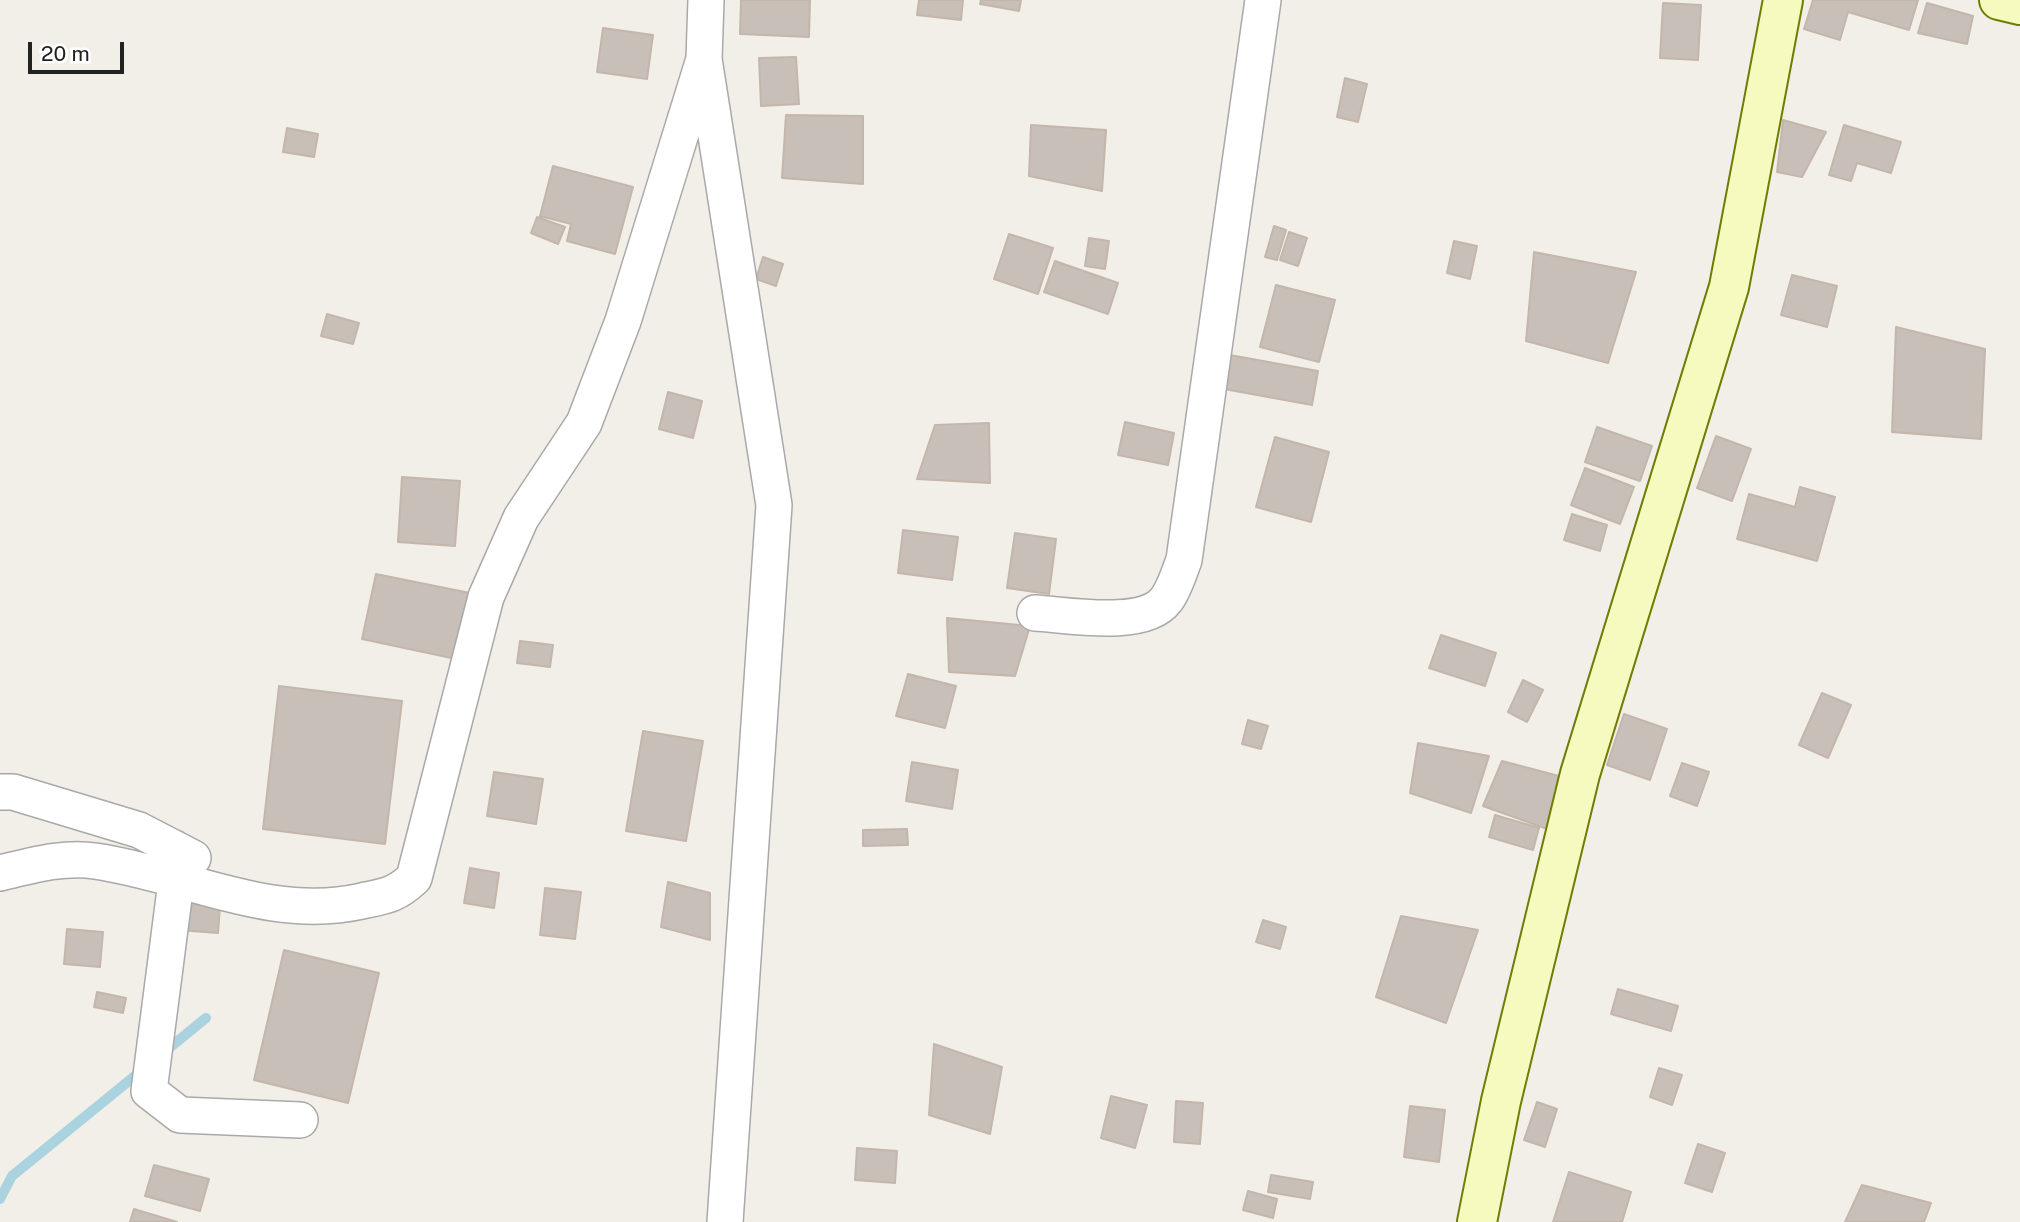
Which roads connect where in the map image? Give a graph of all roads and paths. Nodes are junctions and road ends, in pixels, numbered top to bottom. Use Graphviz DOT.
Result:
graph roads {
  1 [pos="706,0"];
  2 [pos="1263,0"];
  3 [pos="1783,0"];
  4 [pos="1999,0"];
  5 [pos="2020,5"];
  6 [pos="704,59"];
  7 [pos="1035,613"];
  8 [pos="0,792"];
  9 [pos="175,865"];
  10 [pos="0,873"];
  11 [pos="300,1120"];
  12 [pos="725,1222"];
  13 [pos="1477,1222"];
  1 -- 6 [label="street"];
  2 -- 7 [label="street"];
  3 -- 13 [label="street"];
  4 -- 5 [label="street"];
  6 -- 9 [label="street"];
  6 -- 12 [label="street"];
  8 -- 9 [label="street"];
  9 -- 10 [label="street"];
  9 -- 11 [label="street"];
}
